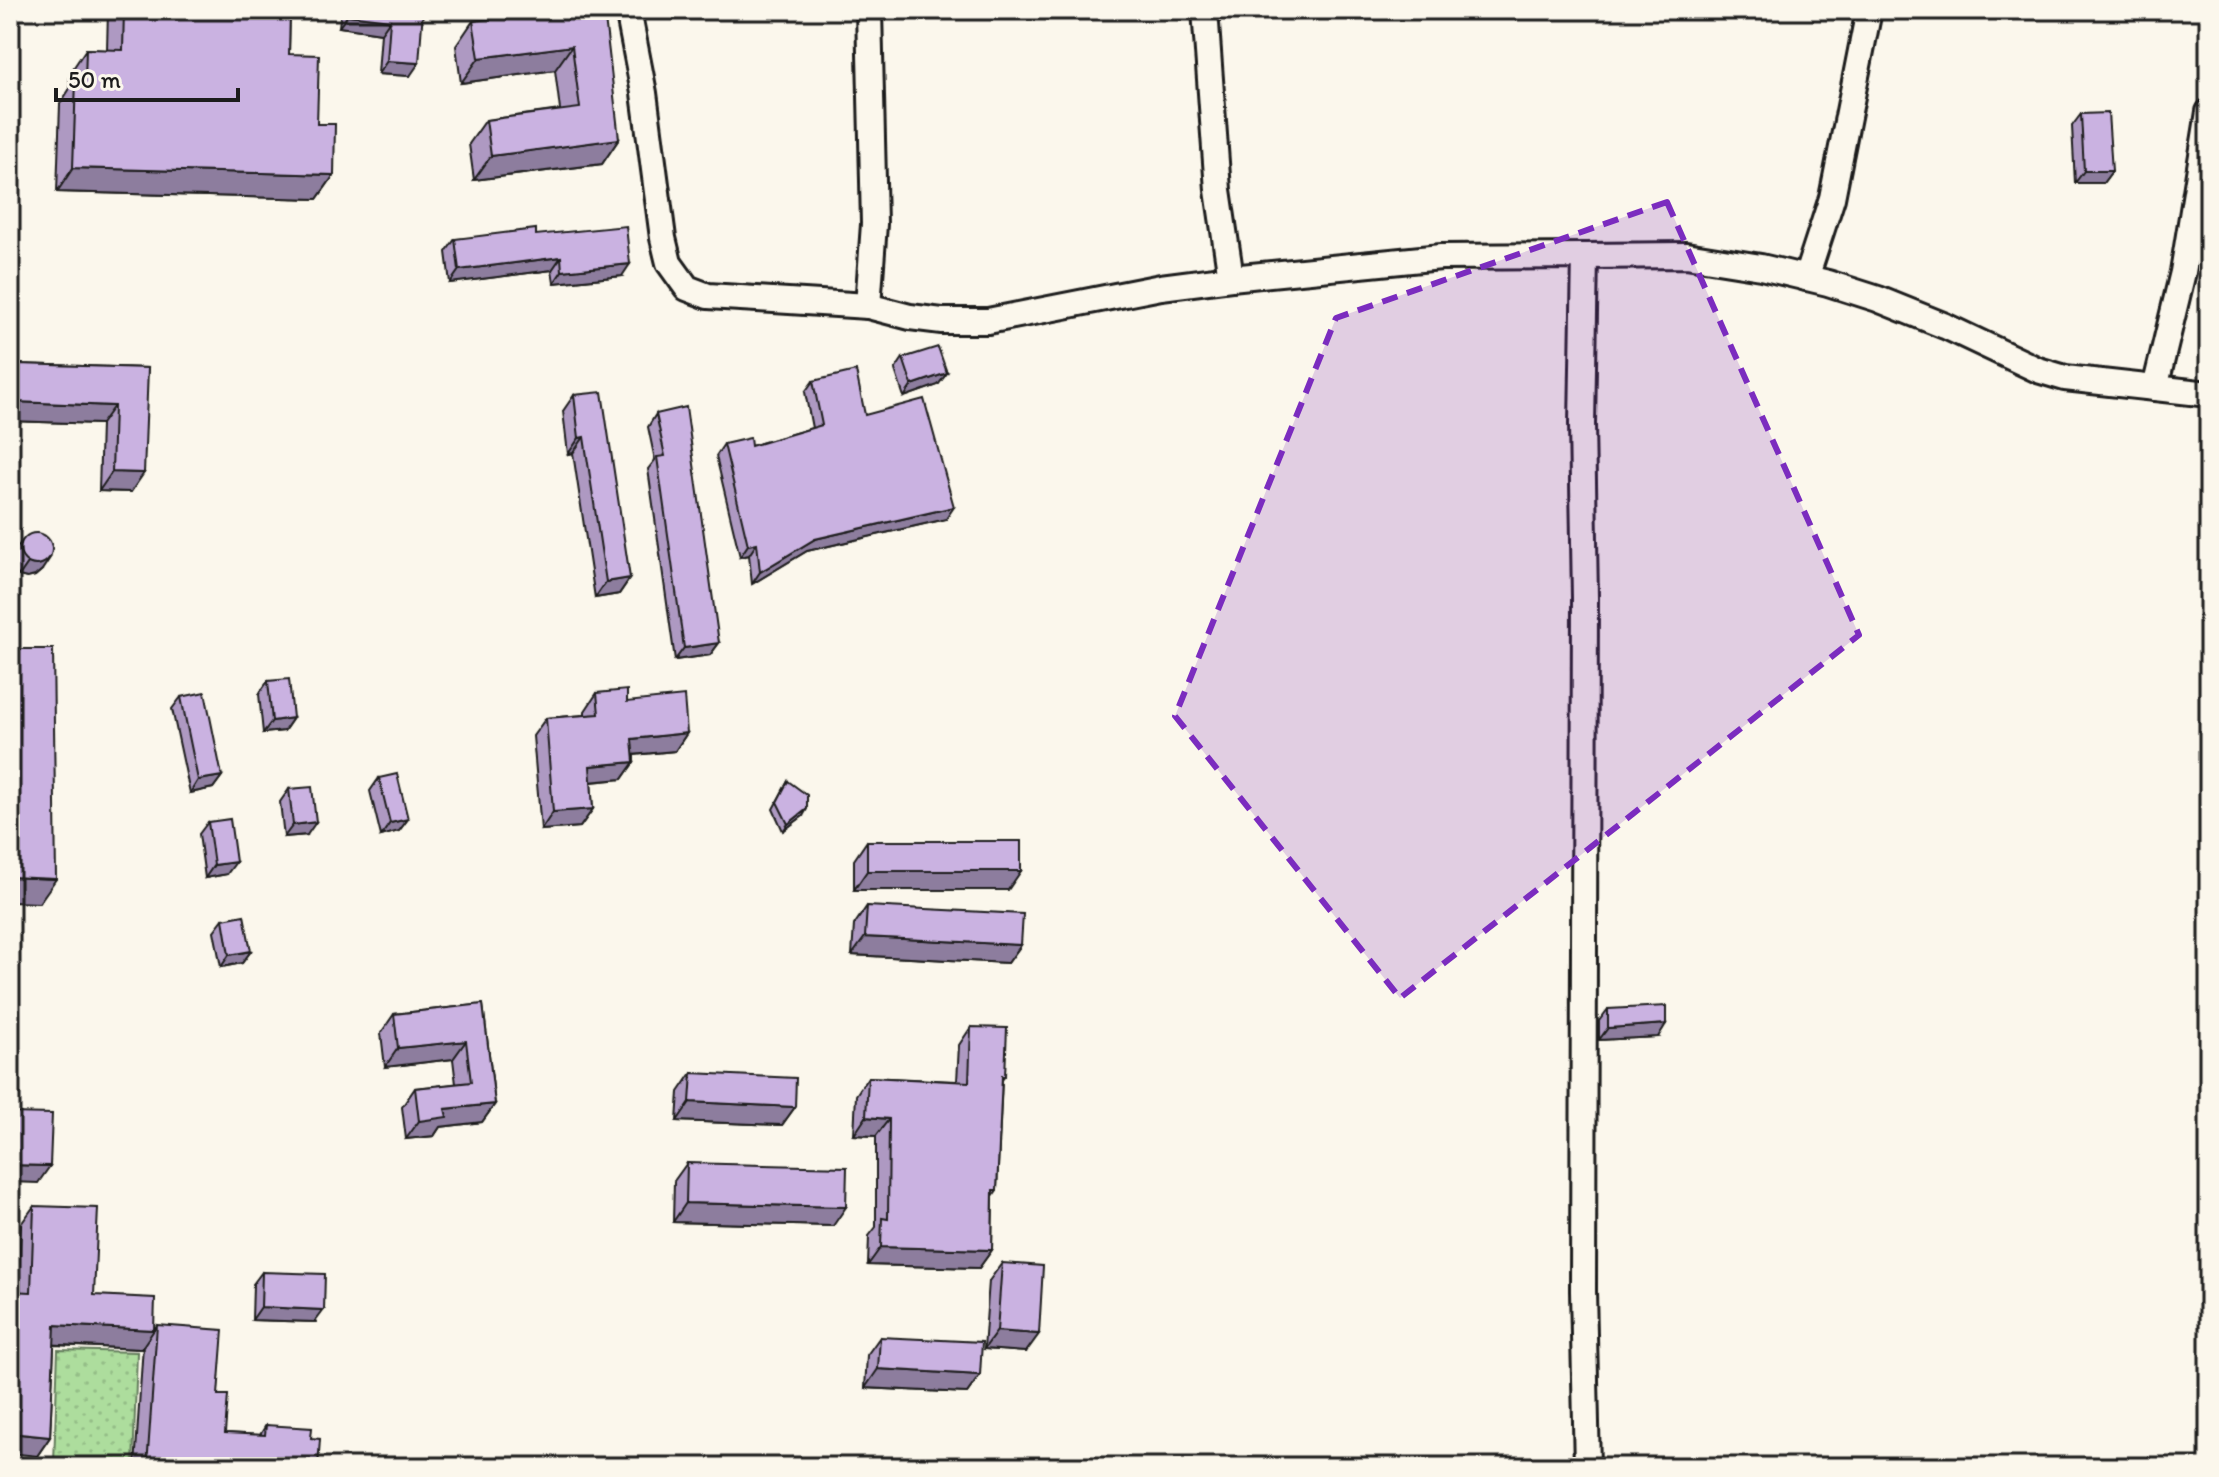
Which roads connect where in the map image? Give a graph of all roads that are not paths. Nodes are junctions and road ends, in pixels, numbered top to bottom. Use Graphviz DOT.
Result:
graph roads {
  1 [pos="628,10"];
  2 [pos="869,10"];
  3 [pos="1205,10"];
  4 [pos="1869,10"];
  5 [pos="2209,112"];
  6 [pos="1585,256"];
  7 [pos="1231,278"];
  8 [pos="1806,278"];
  9 [pos="868,306"];
  10 [pos="2155,388"];
  11 [pos="2209,394"];
  12 [pos="1587,1467"];
  1 -- 9 [label="street"];
  2 -- 9 [label="street"];
  3 -- 7 [label="street"];
  4 -- 8 [label="street"];
  5 -- 10 [label="street"];
  6 -- 7 [label="street"];
  6 -- 8 [label="street"];
  6 -- 12 [label="street"];
  7 -- 9 [label="street"];
  8 -- 10 [label="street"];
  10 -- 11 [label="street"];
}
